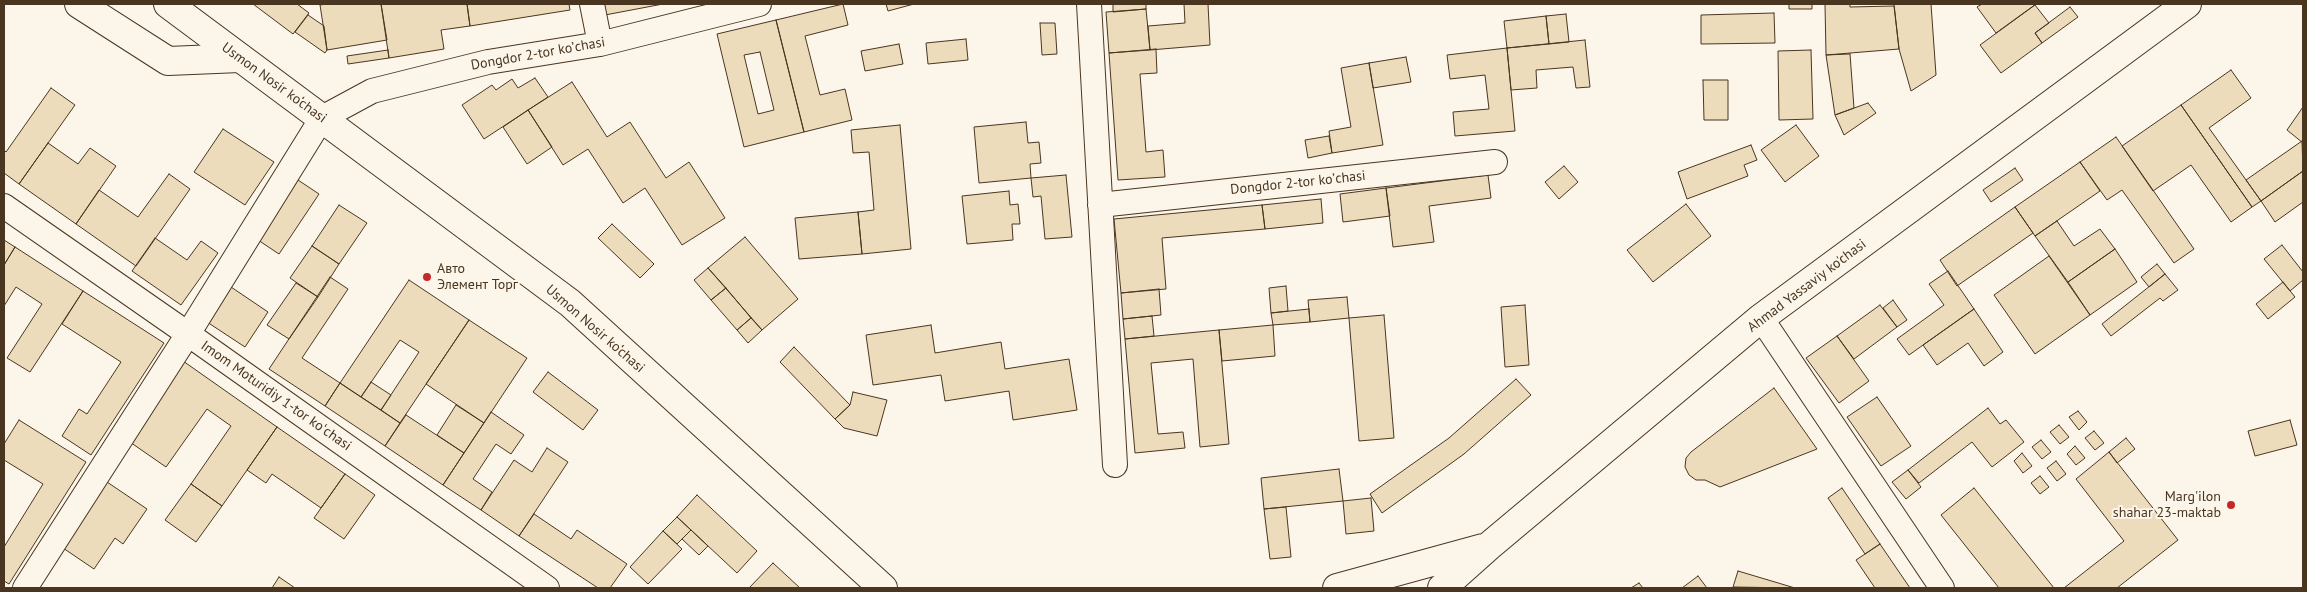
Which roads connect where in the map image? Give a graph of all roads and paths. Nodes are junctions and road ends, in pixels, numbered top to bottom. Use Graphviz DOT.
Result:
graph roads {
  1 [pos="79,4"];
  2 [pos="168,4"];
  3 [pos="592,4"];
  4 [pos="758,4"];
  5 [pos="1089,4"];
  6 [pos="2187,4"];
  7 [pos="600,44"];
  8 [pos="240,58"];
  9 [pos="322,118"];
  10 [pos="1495,162"];
  11 [pos="1100,205"];
  12 [pos="4,206"];
  13 [pos="1761,318"];
  14 [pos="188,334"];
  15 [pos="1115,465"];
  16 [pos="1489,546"];
  17 [pos="25,588"];
  18 [pos="547,588"];
  19 [pos="883,588"];
  20 [pos="1337,588"];
  21 [pos="1442,588"];
  22 [pos="1458,588"];
  23 [pos="1942,588"];
  1 -- 8 [label="main road"];
  2 -- 8 [label="main road, Usmon Nosir ko‘chasi"];
  3 -- 7 [label="street"];
  4 -- 7 [label="street, Dongdor 2-tor koʼchasi"];
  5 -- 11 [label="street"];
  6 -- 13 [label="main road, Ahmad Yassaviy ko'chasi"];
  7 -- 9 [label="street, Dongdor 2-tor koʼchasi"];
  8 -- 9 [label="main road, Usmon Nosir ko‘chasi"];
  9 -- 14 [label="street"];
  9 -- 19 [label="main road, Usmon Nosir ko‘chasi"];
  10 -- 11 [label="street, Dongdor 2-tor koʼchasi"];
  11 -- 15 [label="street"];
  12 -- 14 [label="street, Imom Moturidiy 1-tor koʻchasi"];
  13 -- 16 [label="main road, Ahmad Yassaviy ko'chasi"];
  13 -- 23 [label="street"];
  14 -- 17 [label="street"];
  14 -- 18 [label="street, Imom Moturidiy 1-tor koʻchasi"];
  16 -- 20 [label="main road"];
  16 -- 21 [label="main road, Ahmad Yassaviy ko'chasi"];
  16 -- 22 [label="main road"];
}
